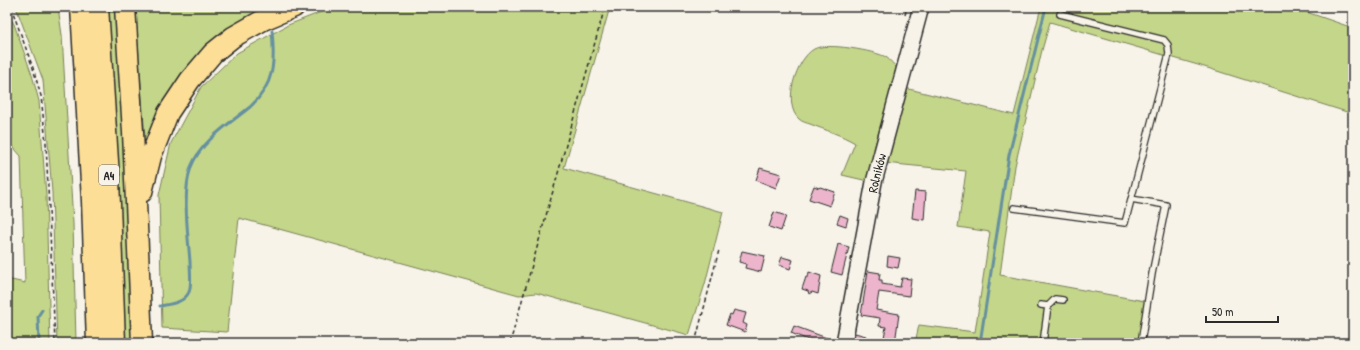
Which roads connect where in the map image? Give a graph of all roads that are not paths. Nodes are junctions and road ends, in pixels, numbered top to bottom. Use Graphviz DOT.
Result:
graph roads {
  1 [pos="68,7"];
  2 [pos="81,7"];
  3 [pos="98,7"];
  4 [pos="125,7"];
  5 [pos="294,7"];
  6 [pos="921,7"];
  7 [pos="1060,14"];
  8 [pos="1131,199"];
  9 [pos="92,201"];
  10 [pos="1014,208"];
  11 [pos="137,222"];
  12 [pos="1063,300"];
  13 [pos="1041,305"];
  14 [pos="1048,306"];
  15 [pos="97,343"];
  16 [pos="115,343"];
  17 [pos="142,343"];
  18 [pos="844,343"];
  19 [pos="1043,343"];
  20 [pos="1141,343"];
  1 -- 9 [label="highway"];
  2 -- 9 [label="highway, A4"];
  3 -- 16 [label="highway, A4"];
  4 -- 11 [label="highway"];
  5 -- 11 [label="highway"];
  6 -- 18 [label="street, Rolników"];
  7 -- 8 [label="lane"];
  8 -- 10 [label="lane"];
  8 -- 20 [label="lane"];
  9 -- 15 [label="highway, A4"];
  11 -- 17 [label="highway"];
  12 -- 14 [label="lane"];
  13 -- 14 [label="lane"];
  14 -- 19 [label="lane"];
}
